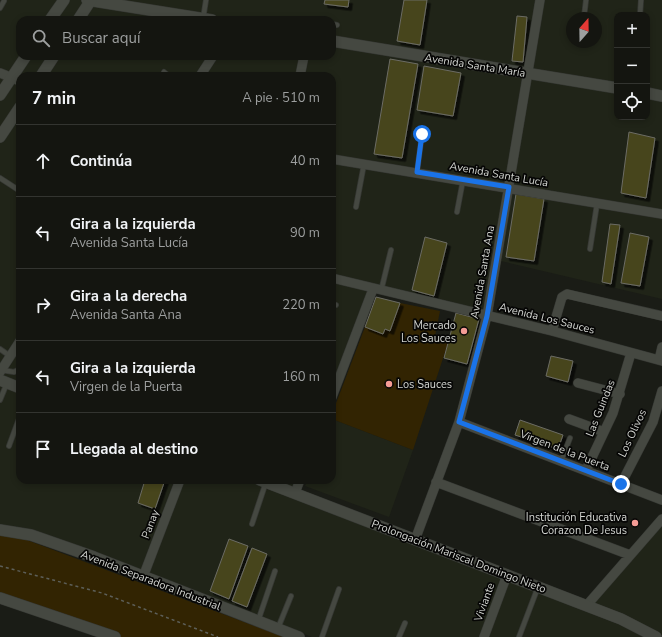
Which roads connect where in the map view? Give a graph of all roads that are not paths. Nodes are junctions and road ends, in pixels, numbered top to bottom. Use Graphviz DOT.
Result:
graph roads {
  1 [pos="64,0"];
  2 [pos="90,0"];
  3 [pos="206,0"];
  4 [pos="540,0"];
  5 [pos="586,0"];
  6 [pos="641,0"];
  7 [pos="4,1"];
  8 [pos="0,8"];
  9 [pos="585,12"];
  10 [pos="640,12"];
  11 [pos="53,16"];
  12 [pos="80,16"];
  13 [pos="174,16"];
  14 [pos="208,16"];
  15 [pos="336,42"];
  16 [pos="24,60"];
  17 [pos="51,60"];
  18 [pos="210,60"];
  19 [pos="303,60"];
  20 [pos="19,72"];
  21 [pos="44,72"];
  22 [pos="203,72"];
  23 [pos="301,72"];
  24 [pos="0,73"];
  25 [pos="528,73"];
  26 [pos="15,80"];
  27 [pos="614,87"];
  28 [pos="0,94"];
  29 [pos="650,94"];
  30 [pos="662,96"];
  31 [pos="16,113"];
  32 [pos="422,134"];
  33 [pos="0,137"];
  34 [pos="336,160"];
  35 [pos="364,164"];
  36 [pos="417,172"];
  37 [pos="0,178"];
  38 [pos="462,180"];
  39 [pos="509,187"];
  40 [pos="16,188"];
  41 [pos="597,204"];
  42 [pos="356,207"];
  43 [pos="457,212"];
  44 [pos="662,214"];
  45 [pos="590,248"];
  46 [pos="391,250"];
  47 [pos="336,279"];
  48 [pos="377,290"];
  49 [pos="487,316"];
  50 [pos="662,316"];
  51 [pos="552,331"];
  52 [pos="16,347"];
  53 [pos="662,347"];
  54 [pos="0,349"];
  55 [pos="632,353"];
  56 [pos="10,356"];
  57 [pos="661,360"];
  58 [pos="16,371"];
  59 [pos="2,376"];
  60 [pos="578,383"];
  61 [pos="16,385"];
  62 [pos="336,387"];
  63 [pos="662,391"];
  64 [pos="620,394"];
  65 [pos="0,400"];
  66 [pos="570,419"];
  67 [pos="459,422"];
  68 [pos="16,427"];
  69 [pos="604,432"];
  70 [pos="570,438"];
  71 [pos="9,446"];
  72 [pos="561,461"];
  73 [pos="586,470"];
  74 [pos="436,482"];
  75 [pos="178,484"];
  76 [pos="262,484"];
  77 [pos="271,484"];
  78 [pos="298,484"];
  79 [pos="621,484"];
  80 [pos="295,493"];
  81 [pos="662,500"];
  82 [pos="662,519"];
  83 [pos="252,524"];
  84 [pos="0,530"];
  85 [pos="415,540"];
  86 [pos="630,555"];
  87 [pos="275,571"];
  88 [pos="507,575"];
  89 [pos="143,577"];
  90 [pos="538,587"];
  91 [pos="339,589"];
  92 [pos="291,596"];
  93 [pos="0,598"];
  94 [pos="587,605"];
  95 [pos="258,621"];
  96 [pos="405,623"];
  97 [pos="278,628"];
  98 [pos="109,636"];
  99 [pos="299,637"];
  100 [pos="322,637"];
  101 [pos="399,637"];
  102 [pos="484,637"];
  103 [pos="519,637"];
  104 [pos="656,637"];
  1 -- 11 [label="street"];
  2 -- 12 [label="street"];
  2 -- 13 [label="street"];
  3 -- 14 [label="lane"];
  4 -- 25 [label="street, Avenida Santa Ana"];
  5 -- 9 [label="lane"];
  6 -- 10 [label="lane"];
  7 -- 8 [label="lane"];
  15 -- 25 [label="street, Avenida Santa María"];
  16 -- 20 [label="street"];
  17 -- 21 [label="street"];
  18 -- 22 [label="street"];
  19 -- 23 [label="street"];
  24 -- 26 [label="street"];
  25 -- 27 [label="street, Avenida Santa María"];
  25 -- 39 [label="street, Avenida Santa Ana"];
  26 -- 28 [label="street"];
  29 -- 30 [label="street"];
  31 -- 33 [label="street"];
  32 -- 36 [label="lane"];
  34 -- 35 [label="street, Avenida Santa Lucía"];
  35 -- 36 [label="street, Avenida Santa Lucía"];
  35 -- 42 [label="lane"];
  36 -- 38 [label="street, Avenida Santa Lucía"];
  37 -- 40 [label="lane"];
  38 -- 39 [label="street, Avenida Santa Lucía"];
  38 -- 43 [label="lane"];
  39 -- 41 [label="street, Avenida Santa Lucía"];
  39 -- 49 [label="street, Avenida Santa Ana"];
  41 -- 44 [label="street, Avenida Santa Lucía"];
  41 -- 45 [label="lane"];
  46 -- 48 [label="lane"];
  47 -- 48 [label="street, Avenida Los Sauces"];
  48 -- 49 [label="street, Avenida Los Sauces"];
  48 -- 62 [label="street"];
  49 -- 51 [label="street, Avenida Los Sauces"];
  49 -- 67 [label="street, Avenida Santa Ana"];
  50 -- 51 [label="street"];
  51 -- 55 [label="street, Avenida Los Sauces"];
  52 -- 56 [label="street"];
  53 -- 57 [label="street"];
  54 -- 56 [label="lane"];
  55 -- 57 [label="street, Avenida Los Sauces"];
  55 -- 64 [label="street, Las Guindas"];
  56 -- 59 [label="street"];
  58 -- 59 [label="lane"];
  59 -- 61 [label="street"];
  59 -- 65 [label="lane"];
  60 -- 64 [label="street"];
  63 -- 79 [label="street, Los Olivos"];
  64 -- 69 [label="street, Las Guindas"];
  66 -- 69 [label="street"];
  67 -- 72 [label="street, Virgen de la Puerta"];
  67 -- 74 [label="street, Avenida Santa Ana"];
  68 -- 71 [label="lane"];
  69 -- 73 [label="street, Las Guindas"];
  70 -- 72 [label="lane"];
  72 -- 73 [label="street, Virgen de la Puerta"];
  73 -- 79 [label="street, Virgen de la Puerta"];
  74 -- 85 [label="street, Avenida Santa Ana"];
  74 -- 86 [label="street"];
  75 -- 89 [label="street, Panay"];
  76 -- 83 [label="lane"];
  77 -- 80 [label="street, Prolongación Mariscal Domingo Nieto"];
  78 -- 80 [label="street"];
  79 -- 81 [label="street, Virgen de la Puerta"];
  80 -- 85 [label="street, Prolongación Mariscal Domingo Nieto"];
  82 -- 86 [label="street"];
  84 -- 89 [label="street, Avenida Separadora Industrial"];
  85 -- 88 [label="street, Prolongación Mariscal Domingo Nieto"];
  86 -- 94 [label="street"];
  87 -- 95 [label="lane"];
  88 -- 90 [label="street, Prolongación Mariscal Domingo Nieto"];
  88 -- 102 [label="street, Viviante"];
  89 -- 95 [label="street, Avenida Separadora Industrial"];
  90 -- 94 [label="street, Prolongación Mariscal Domingo Nieto"];
  90 -- 103 [label="lane"];
  91 -- 100 [label="lane"];
  92 -- 97 [label="lane"];
  93 -- 98 [label="street"];
  94 -- 104 [label="street, Prolongación Mariscal Domingo Nieto"];
  95 -- 97 [label="street, Avenida Separadora Industrial"];
  96 -- 101 [label="lane"];
  97 -- 99 [label="street, Avenida Separadora Industrial"];
}
